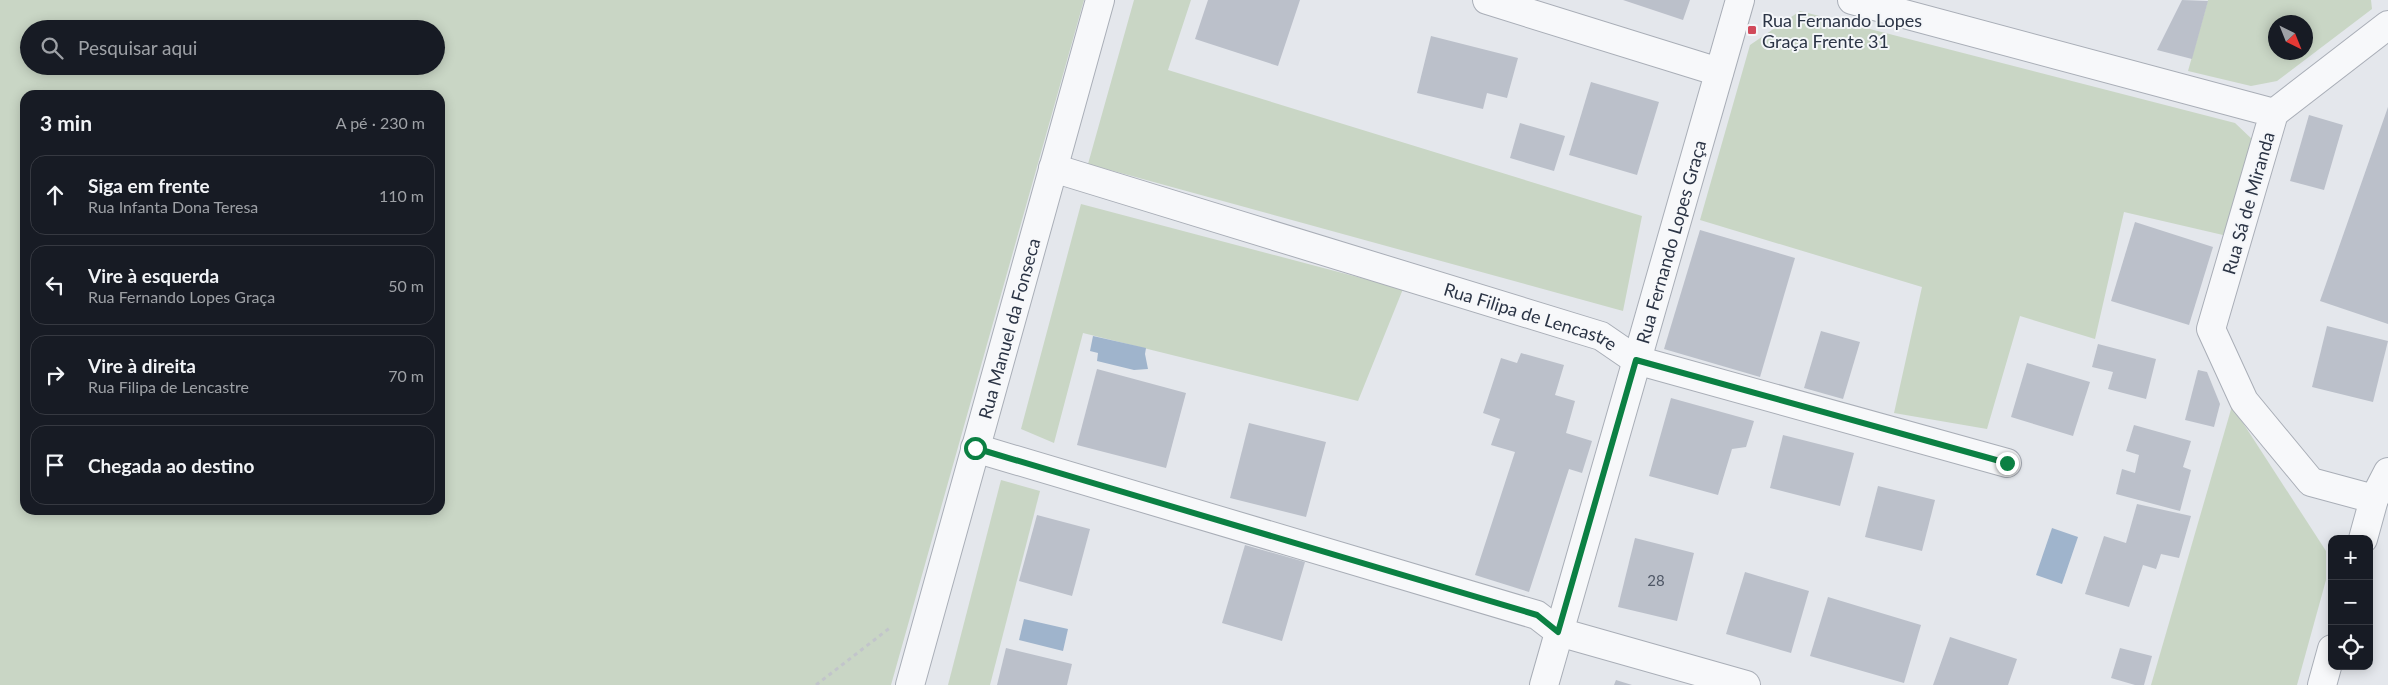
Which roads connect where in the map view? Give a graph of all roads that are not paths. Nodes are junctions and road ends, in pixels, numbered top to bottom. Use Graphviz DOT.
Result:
graph roads {
  1 [pos="1100,0"];
  2 [pos="1487,0"];
  3 [pos="1740,0"];
  4 [pos="1852,0"];
  5 [pos="2388,25"];
  6 [pos="1719,72"];
  7 [pos="2274,113"];
  8 [pos="1053,168"];
  9 [pos="1636,360"];
  10 [pos="975,448"];
  11 [pos="2007,463"];
  12 [pos="2388,472"];
  13 [pos="2374,499"];
  14 [pos="2364,535"];
  15 [pos="1558,632"];
  16 [pos="2328,663"];
  17 [pos="910,685"];
  18 [pos="1544,685"];
  19 [pos="1746,685"];
  20 [pos="2322,685"];
  1 -- 8 [label="street, Rua Manuel da Fonseca"];
  2 -- 6 [label="street"];
  3 -- 6 [label="street, Rua Fernando Lopes Graça"];
  4 -- 7 [label="street, Rua Sá de Miranda"];
  5 -- 7 [label="street"];
  6 -- 9 [label="street, Rua Fernando Lopes Graça"];
  7 -- 13 [label="street, Rua Sá de Miranda"];
  8 -- 9 [label="street, Rua Filipa de Lencastre"];
  8 -- 10 [label="street, Rua Manuel da Fonseca"];
  9 -- 11 [label="street, Rua Filipa de Lencastre"];
  9 -- 15 [label="street, Rua Fernando Lopes Graça"];
  10 -- 15 [label="street"];
  10 -- 17 [label="street, Rua Manuel da Fonseca"];
  12 -- 13 [label="street"];
  13 -- 14 [label="street"];
  15 -- 18 [label="street, Rua Fernando Lopes Graça"];
  15 -- 19 [label="street"];
  16 -- 20 [label="street"];
}
